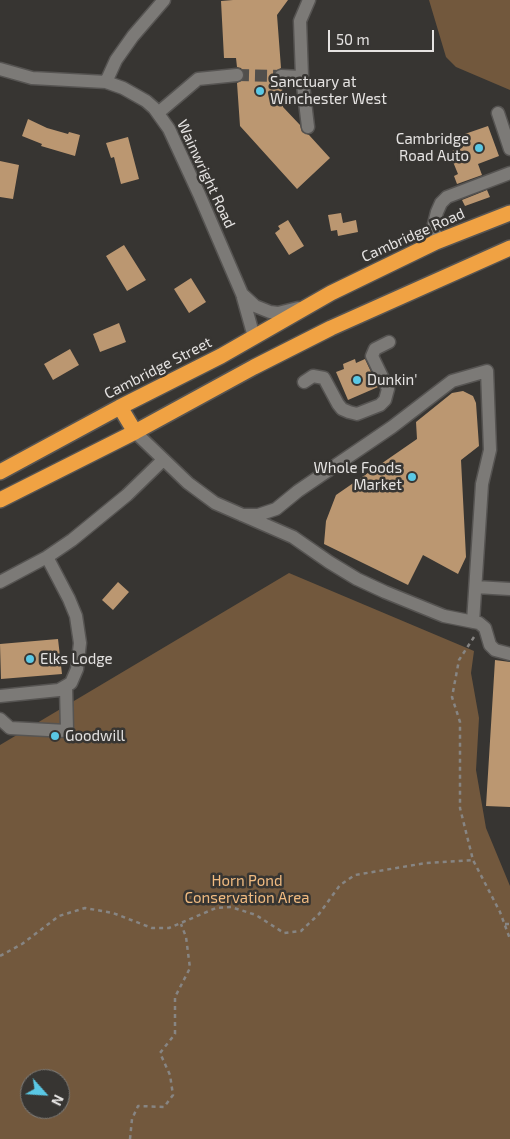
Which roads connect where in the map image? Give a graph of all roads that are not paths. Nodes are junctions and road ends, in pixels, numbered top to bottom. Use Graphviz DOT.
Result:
graph roads {
  1 [pos="164,0"];
  2 [pos="309,0"];
  3 [pos="0,69"];
  4 [pos="237,75"];
  5 [pos="281,76"];
  6 [pos="302,77"];
  7 [pos="106,82"];
  8 [pos="158,113"];
  9 [pos="498,113"];
  10 [pos="308,127"];
  11 [pos="510,149"];
  12 [pos="510,173"];
  13 [pos="510,213"];
  14 [pos="436,242"];
  15 [pos="510,248"];
  16 [pos="331,293"];
  17 [pos="242,294"];
  18 [pos="254,337"];
  19 [pos="389,342"];
  20 [pos="304,382"];
  21 [pos="120,407"];
  22 [pos="135,432"];
  23 [pos="163,460"];
  24 [pos="0,472"];
  25 [pos="0,500"];
  26 [pos="242,514"];
  27 [pos="47,557"];
  28 [pos="0,582"];
  29 [pos="476,587"];
  30 [pos="510,589"];
  31 [pos="478,624"];
  32 [pos="510,654"];
  33 [pos="66,687"];
  34 [pos="0,696"];
  35 [pos="0,719"];
  1 -- 7 [label="street"];
  2 -- 6 [label="street"];
  3 -- 7 [label="street, Wainwright Road"];
  4 -- 8 [label="street"];
  5 -- 6 [label="street"];
  6 -- 10 [label="street"];
  7 -- 8 [label="street, Wainwright Road"];
  8 -- 17 [label="street, Wainwright Road"];
  9 -- 11 [label="street"];
  12 -- 14 [label="street"];
  13 -- 14 [label="highway, Cambridge Road"];
  14 -- 16 [label="highway, Cambridge Road"];
  15 -- 22 [label="highway"];
  16 -- 17 [label="street, Wainwright Road"];
  16 -- 18 [label="highway, Cambridge Street"];
  17 -- 18 [label="street, Wainwright Road"];
  18 -- 21 [label="highway, Cambridge Street"];
  19 -- 20 [label="street"];
  21 -- 22 [label="highway"];
  21 -- 24 [label="highway, Cambridge Street"];
  22 -- 23 [label="street"];
  22 -- 25 [label="highway"];
  23 -- 26 [label="street"];
  23 -- 27 [label="street"];
  26 -- 29 [label="street"];
  26 -- 31 [label="street"];
  27 -- 28 [label="street"];
  27 -- 33 [label="street"];
  29 -- 30 [label="street"];
  29 -- 31 [label="street"];
  31 -- 32 [label="street"];
  33 -- 34 [label="street"];
  33 -- 35 [label="street"];
}
